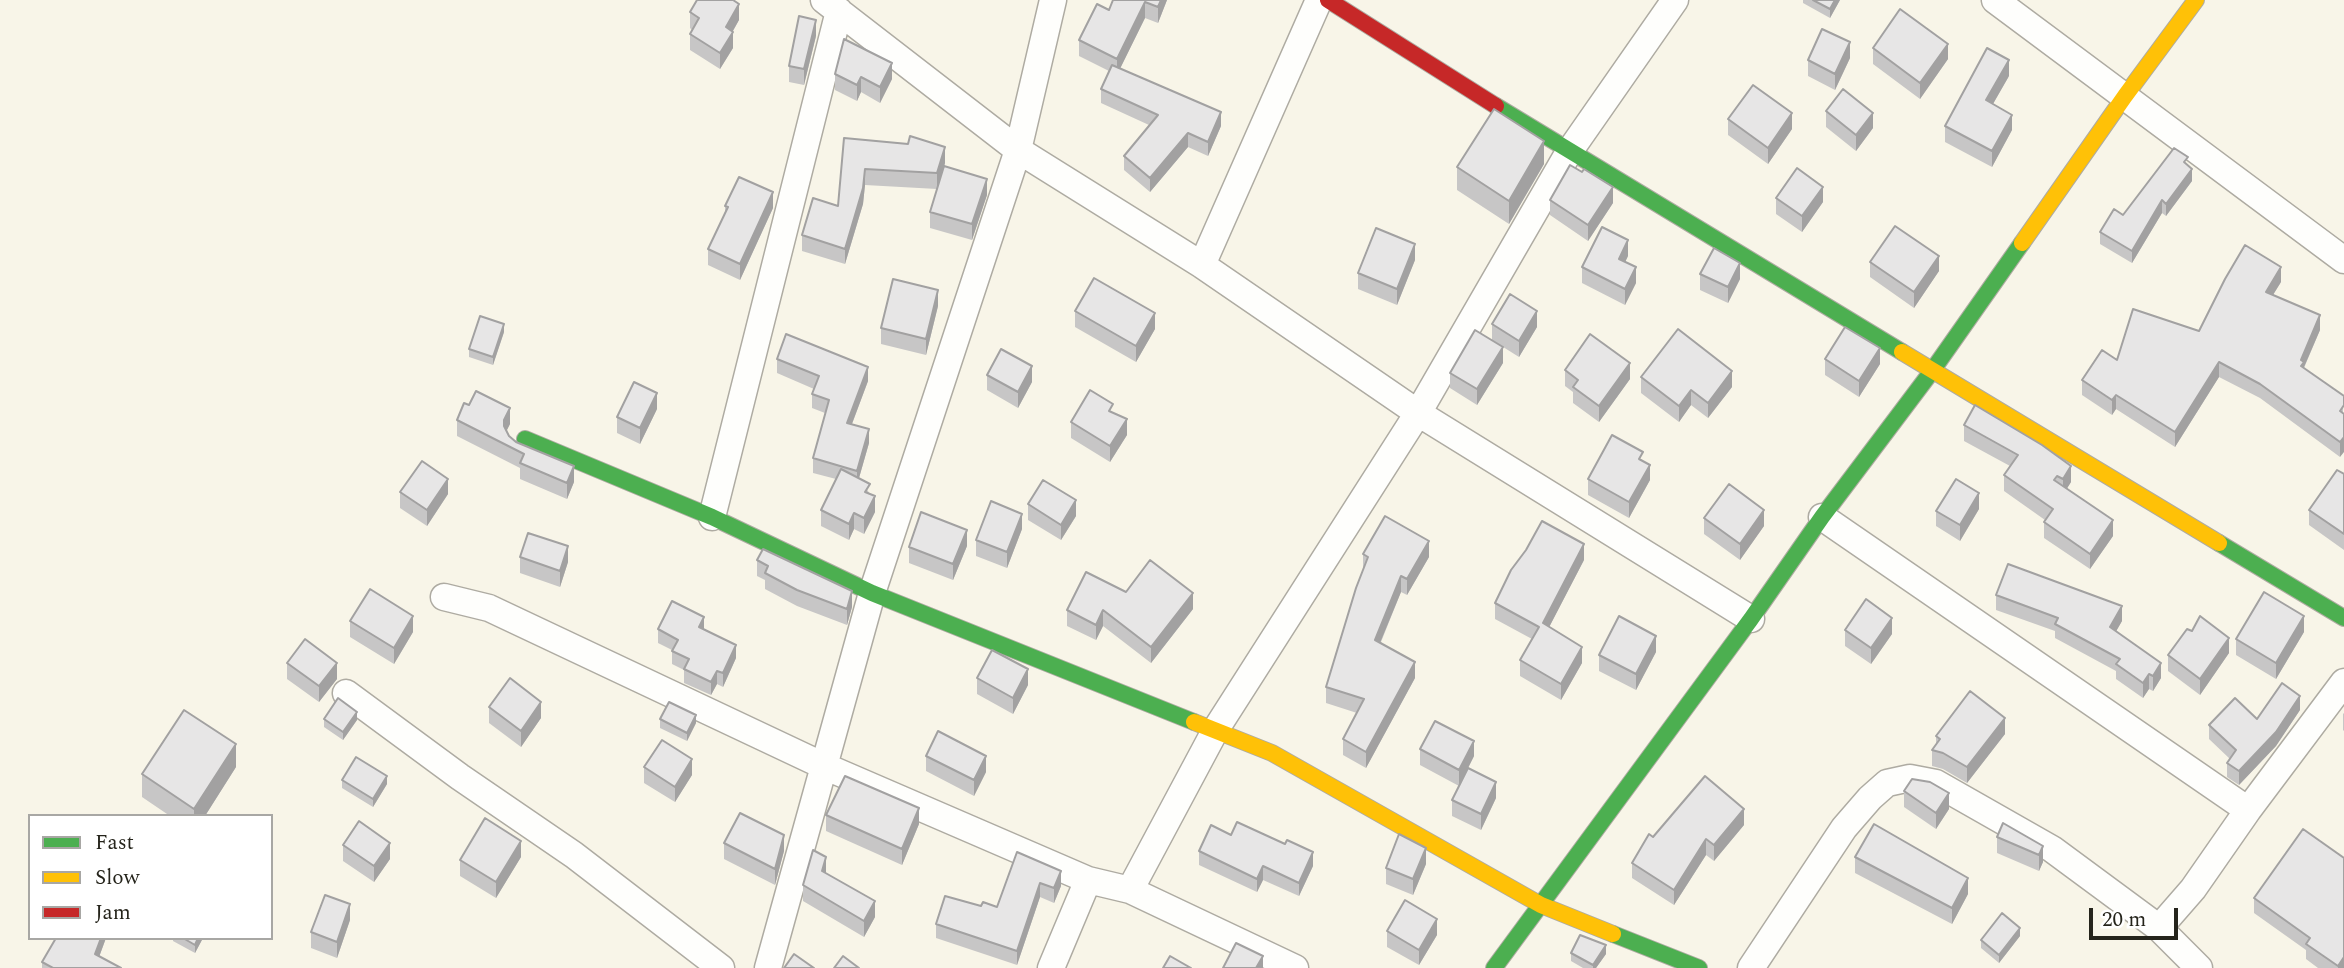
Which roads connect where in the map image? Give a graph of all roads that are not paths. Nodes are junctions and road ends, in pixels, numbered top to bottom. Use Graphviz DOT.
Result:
graph roads {
  1 [pos="1052,0"];
  2 [pos="1319,0"];
  3 [pos="1328,0"];
  4 [pos="1675,0"];
  5 [pos="1995,0"];
  6 [pos="2196,0"];
  7 [pos="831,6"];
  8 [pos="2125,96"];
  9 [pos="1018,150"];
  10 [pos="1569,152"];
  11 [pos="2344,260"];
  12 [pos="1202,265"];
  13 [pos="1932,371"];
  14 [pos="1418,413"];
  15 [pos="525,439"];
  16 [pos="712,517"];
  17 [pos="1822,517"];
  18 [pos="872,593"];
  19 [pos="444,597"];
  20 [pos="2344,618"];
  21 [pos="1751,619"];
  22 [pos="2344,682"];
  23 [pos="346,693"];
  24 [pos="1216,729"];
  25 [pos="824,766"];
  26 [pos="2248,810"];
  27 [pos="1088,880"];
  28 [pos="1130,890"];
  29 [pos="1541,905"];
  30 [pos="2159,928"];
  31 [pos="721,968"];
  32 [pos="768,968"];
  33 [pos="1051,968"];
  34 [pos="1295,968"];
  35 [pos="1494,968"];
  36 [pos="1699,968"];
  37 [pos="1751,968"];
  38 [pos="2199,968"];
  1 -- 9 [label="street"];
  2 -- 12 [label="street"];
  3 -- 10 [label="street"];
  4 -- 10 [label="street"];
  5 -- 8 [label="street"];
  6 -- 8 [label="street"];
  7 -- 9 [label="street"];
  7 -- 16 [label="street"];
  8 -- 11 [label="street"];
  8 -- 13 [label="street"];
  9 -- 12 [label="street"];
  9 -- 18 [label="street"];
  10 -- 13 [label="street"];
  10 -- 14 [label="street"];
  12 -- 14 [label="street"];
  13 -- 17 [label="street"];
  13 -- 20 [label="street"];
  14 -- 21 [label="street"];
  14 -- 24 [label="street"];
  15 -- 16 [label="street"];
  16 -- 18 [label="street"];
  17 -- 21 [label="street"];
  17 -- 26 [label="street"];
  18 -- 24 [label="street"];
  18 -- 25 [label="street"];
  19 -- 25 [label="street"];
  21 -- 29 [label="street"];
  22 -- 26 [label="street"];
  23 -- 31 [label="street"];
  24 -- 28 [label="street"];
  24 -- 29 [label="street"];
  25 -- 27 [label="street"];
  25 -- 32 [label="street"];
  26 -- 30 [label="street"];
  27 -- 28 [label="street"];
  27 -- 33 [label="street"];
  28 -- 34 [label="street"];
  29 -- 35 [label="street"];
  29 -- 36 [label="street"];
  30 -- 37 [label="street"];
  30 -- 38 [label="street"];
}
